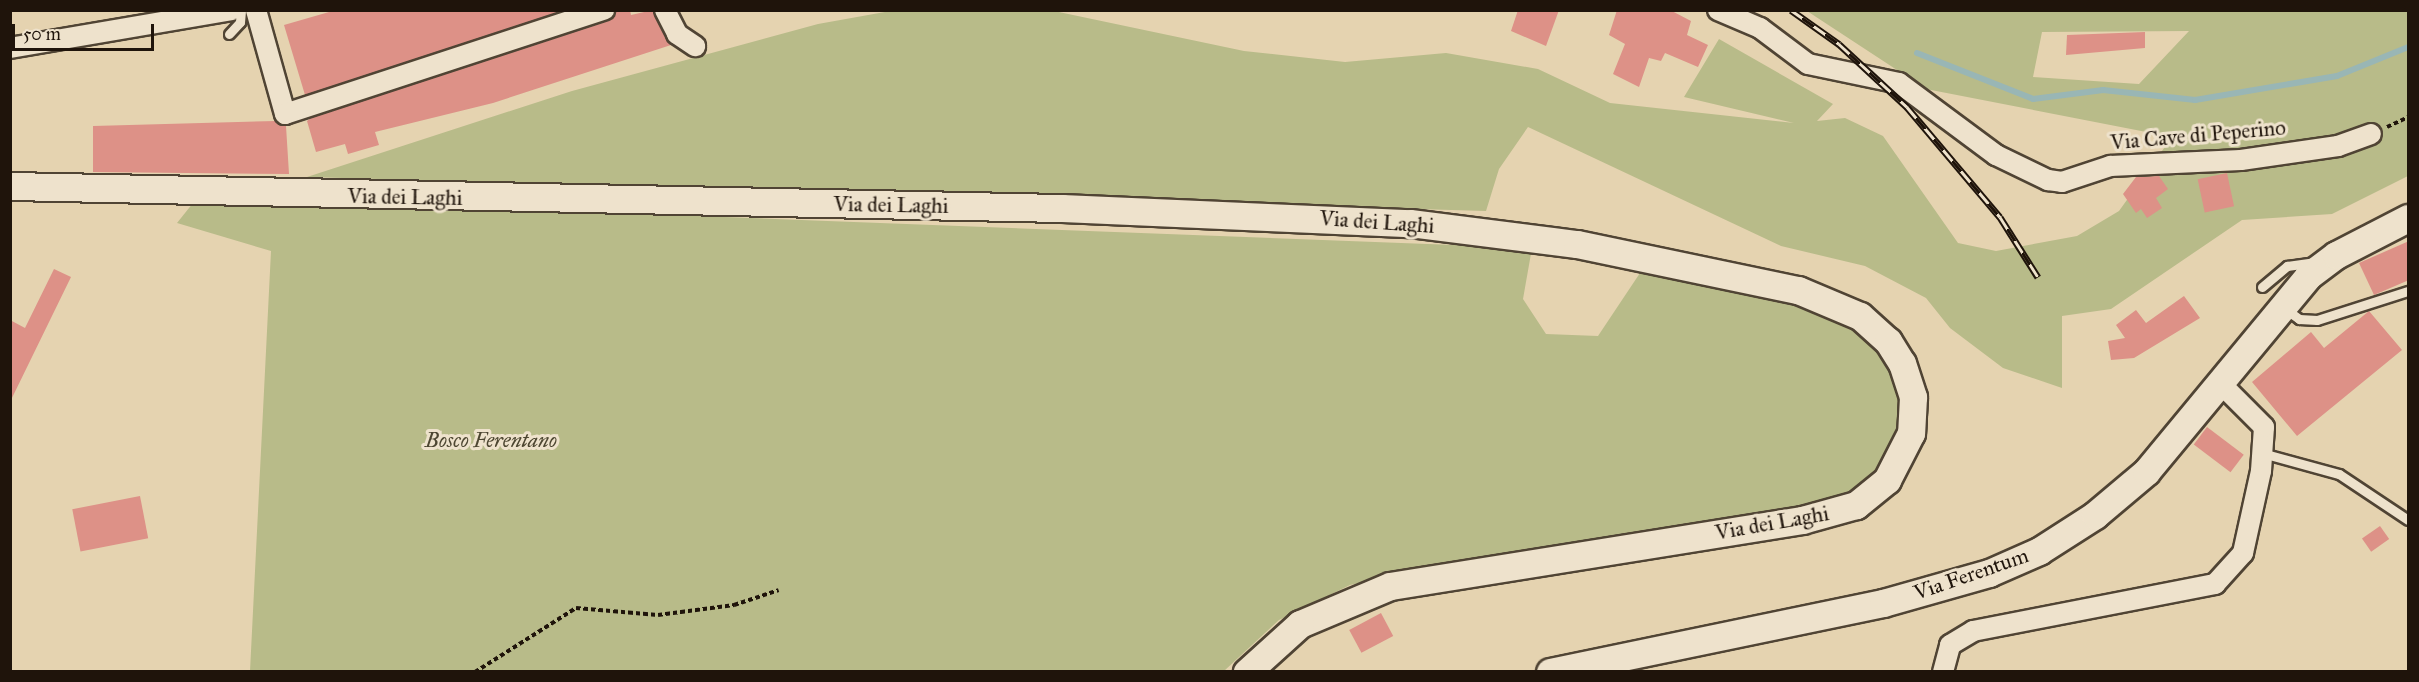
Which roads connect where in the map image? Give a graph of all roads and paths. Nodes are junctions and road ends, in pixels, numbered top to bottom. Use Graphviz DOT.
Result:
graph roads {
  1 [pos="232,10"];
  2 [pos="241,10"];
  3 [pos="256,10"];
  4 [pos="604,10"];
  5 [pos="665,10"];
  6 [pos="1718,10"];
  7 [pos="229,34"];
  8 [pos="695,46"];
  9 [pos="10,48"];
  10 [pos="2409,117"];
  11 [pos="2371,134"];
  12 [pos="10,186"];
  13 [pos="2409,218"];
  14 [pos="2409,291"];
  15 [pos="2271,296"];
  16 [pos="2220,383"];
  17 [pos="2262,453"];
  18 [pos="2409,520"];
  19 [pos="779,590"];
  20 [pos="475,672"];
  21 [pos="1248,672"];
  22 [pos="1550,672"];
  23 [pos="1943,672"];
  1 -- 9 [label="street"];
  2 -- 7 [label="lane"];
  3 -- 4 [label="street"];
  5 -- 8 [label="street"];
  6 -- 11 [label="street, Via Cave di Peperino"];
  10 -- 11 [label="path"];
  12 -- 21 [label="main road, Via dei Laghi"];
  13 -- 15 [label="main road, Via Ferentum"];
  14 -- 15 [label="lane"];
  15 -- 16 [label="main road, Via Ferentum"];
  16 -- 17 [label="street"];
  16 -- 22 [label="main road, Via Ferentum"];
  17 -- 18 [label="lane"];
  17 -- 23 [label="street"];
  19 -- 20 [label="path"];
}
